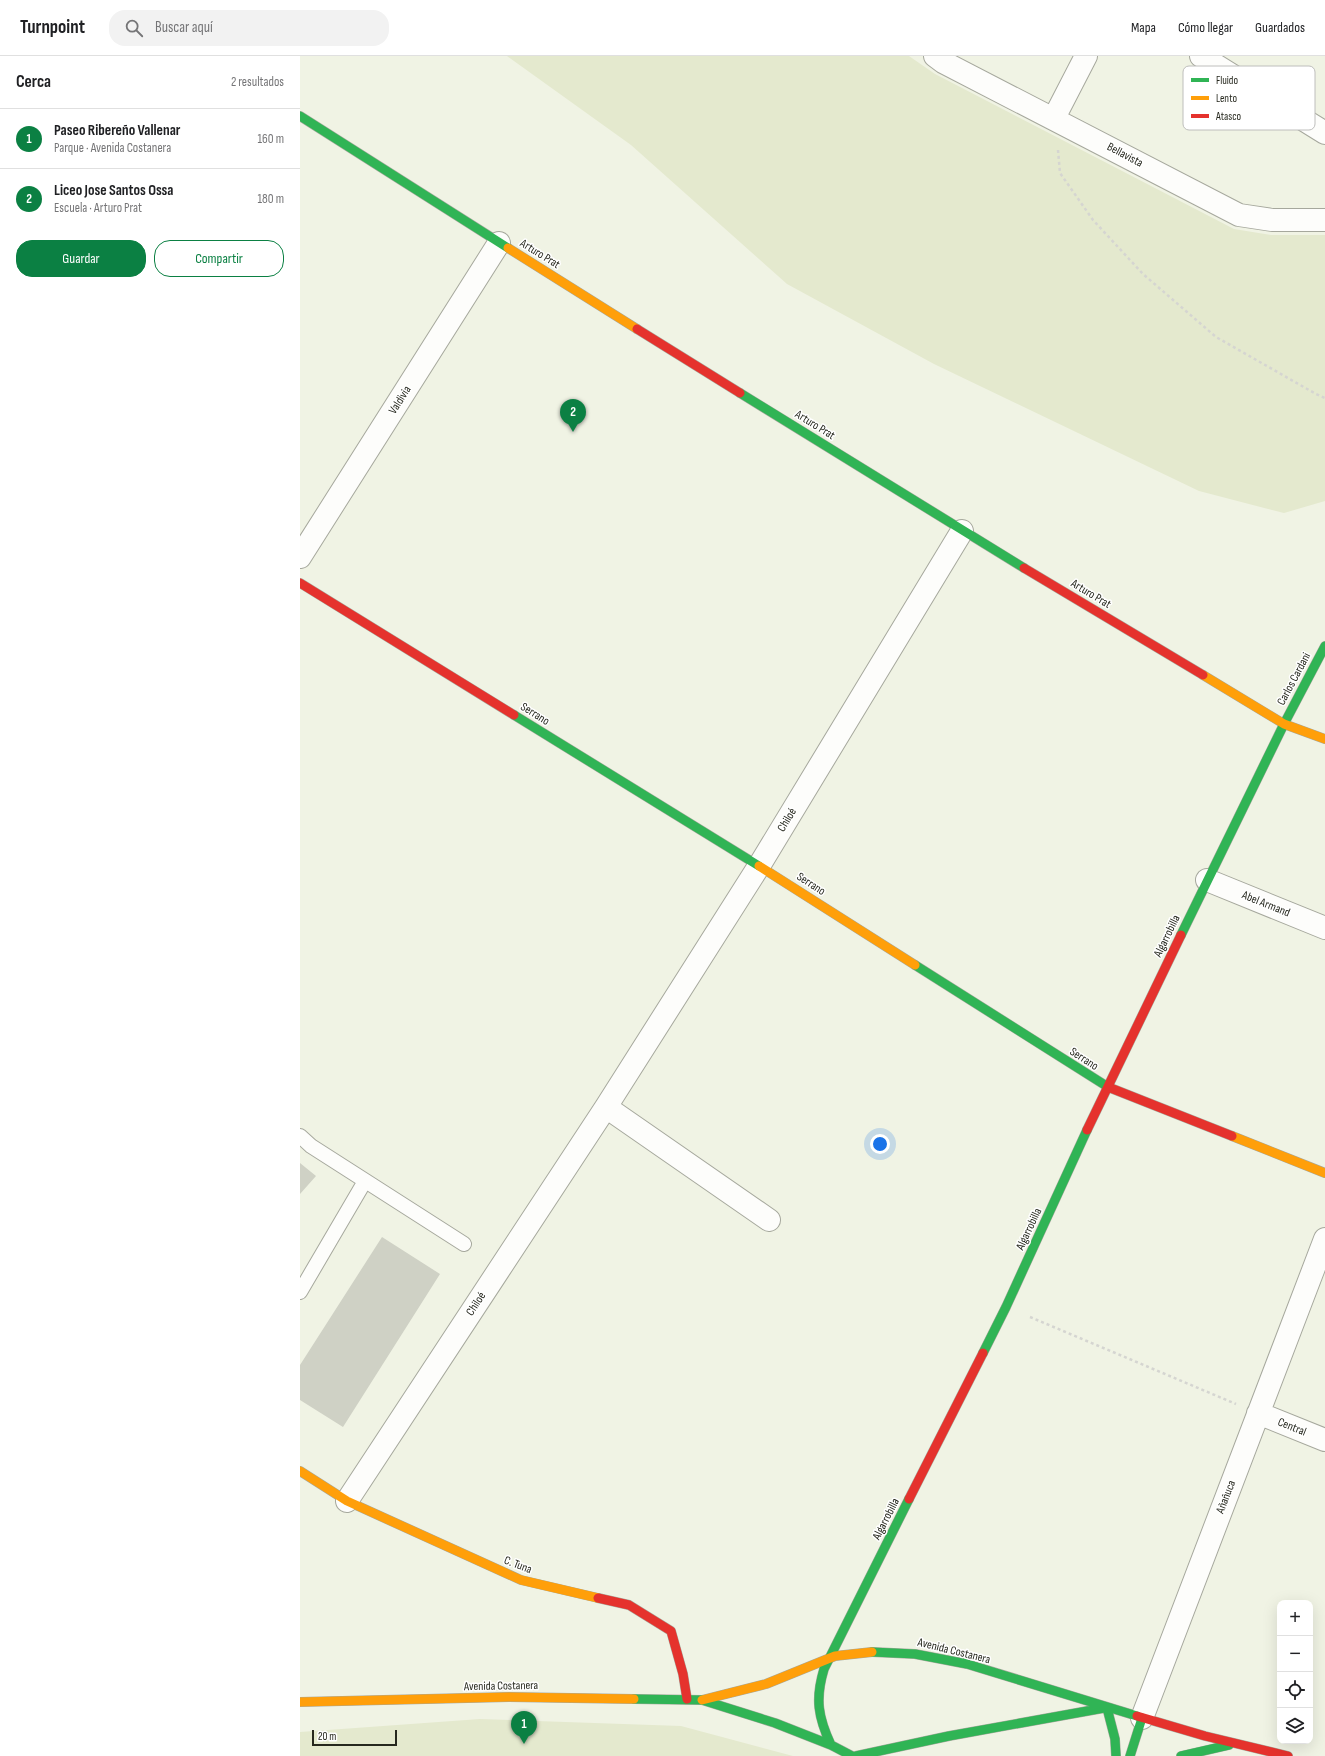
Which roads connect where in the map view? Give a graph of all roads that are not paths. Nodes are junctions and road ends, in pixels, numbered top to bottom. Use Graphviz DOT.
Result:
graph roads {
  1 [pos="935,56"];
  2 [pos="1086,56"];
  3 [pos="1201,56"];
  4 [pos="1217,66"];
  5 [pos="300,116"];
  6 [pos="1054,118"];
  7 [pos="1315,127"];
  8 [pos="1325,133"];
  9 [pos="1325,220"];
  10 [pos="499,243"];
  11 [pos="962,531"];
  12 [pos="300,557"];
  13 [pos="300,583"];
  14 [pos="1325,646"];
  15 [pos="1284,724"];
  16 [pos="1325,739"];
  17 [pos="759,866"];
  18 [pos="1207,880"];
  19 [pos="1325,928"];
  20 [pos="1107,1087"];
  21 [pos="606,1107"];
  22 [pos="300,1136"];
  23 [pos="1325,1173"];
  24 [pos="365,1181"];
  25 [pos="769,1220"];
  26 [pos="1325,1239"];
  27 [pos="464,1244"];
  28 [pos="300,1292"];
  29 [pos="1258,1413"];
  30 [pos="1325,1440"];
  31 [pos="300,1471"];
  32 [pos="347,1501"];
  33 [pos="831,1657"];
  34 [pos="687,1699"];
  35 [pos="702,1700"];
  36 [pos="300,1702"];
  37 [pos="1108,1708"];
  38 [pos="1142,1718"];
  39 [pos="1233,1744"];
  40 [pos="832,1745"];
  41 [pos="852,1756"];
  42 [pos="856,1756"];
  43 [pos="1116,1756"];
  44 [pos="1130,1756"];
  45 [pos="1181,1756"];
  46 [pos="1288,1756"];
  1 -- 6 [label="street, Bellavista"];
  2 -- 6 [label="street"];
  3 -- 4 [label="street"];
  5 -- 10 [label="main road, Arturo Prat"];
  6 -- 9 [label="street, Bellavista"];
  7 -- 8 [label="street"];
  10 -- 11 [label="main road, Arturo Prat"];
  10 -- 12 [label="street, Valdivia"];
  11 -- 15 [label="main road, Arturo Prat"];
  11 -- 17 [label="street, Chiloé"];
  13 -- 17 [label="main road, Serrano"];
  14 -- 15 [label="main road, Carlos Cardani"];
  15 -- 16 [label="main road, Arturo Prat"];
  15 -- 18 [label="main road, Algarrobilla"];
  17 -- 20 [label="main road, Serrano"];
  17 -- 21 [label="street, Chiloé"];
  18 -- 19 [label="street, Abel Armand"];
  18 -- 20 [label="main road, Algarrobilla"];
  20 -- 23 [label="main road, Serrano"];
  20 -- 33 [label="main road, Algarrobilla"];
  21 -- 25 [label="street"];
  21 -- 32 [label="street, Chiloé"];
  22 -- 24 [label="lane"];
  24 -- 27 [label="lane"];
  24 -- 28 [label="lane"];
  26 -- 29 [label="street, Añañuca"];
  29 -- 30 [label="street, Central"];
  29 -- 38 [label="street, Añañuca"];
  31 -- 32 [label="main road, C. Tuna"];
  32 -- 34 [label="main road, C. Tuna"];
  33 -- 35 [label="main road, Avenida Costanera"];
  33 -- 37 [label="main road, Avenida Costanera"];
  33 -- 40 [label="main road, Algarrobilla"];
  34 -- 35 [label="main road, Avenida Costanera"];
  34 -- 36 [label="main road, Avenida Costanera"];
  35 -- 40 [label="main road, Avenida Costanera"];
  37 -- 38 [label="main road, Avenida Costanera"];
  37 -- 42 [label="main road, Avenida Costanera"];
  37 -- 43 [label="main road"];
  38 -- 39 [label="main road, Avenida Costanera"];
  38 -- 44 [label="main road, Añañuca"];
  39 -- 45 [label="main road"];
  39 -- 46 [label="main road, Avenida Costanera"];
  40 -- 41 [label="main road, Avenida Costanera"];
}
